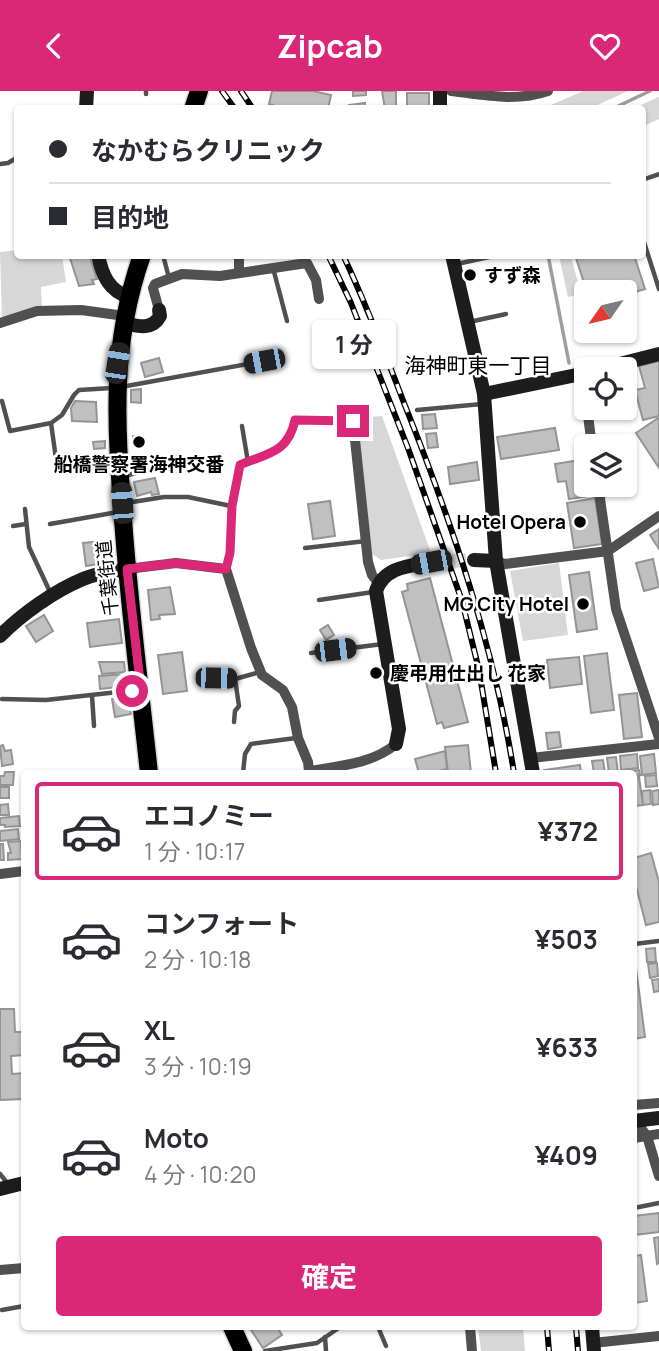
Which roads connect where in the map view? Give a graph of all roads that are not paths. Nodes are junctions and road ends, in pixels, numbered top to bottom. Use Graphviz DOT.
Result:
graph roads {
  1 [pos="451,91"];
  2 [pos="548,91"];
  3 [pos="646,248"];
  4 [pos="99,259"];
  5 [pos="141,259"];
  6 [pos="164,259"];
  7 [pos="239,259"];
  8 [pos="453,260"];
  9 [pos="273,268"];
  10 [pos="239,272"];
  11 [pos="169,278"];
  12 [pos="659,289"];
  13 [pos="129,297"];
  14 [pos="319,299"];
  15 [pos="159,310"];
  16 [pos="506,314"];
  17 [pos="125,319"];
  18 [pos="286,321"];
  19 [pos="468,322"];
  20 [pos="0,323"];
  21 [pos="659,354"];
  22 [pos="637,360"];
  23 [pos="264,361"];
  24 [pos="574,376"];
  25 [pos="117,387"];
  26 [pos="484,399"];
  27 [pos="2,401"];
  28 [pos="417,409"];
  29 [pos="353,421"];
  30 [pos="51,422"];
  31 [pos="242,426"];
  32 [pos="56,459"];
  33 [pos="169,460"];
  34 [pos="248,461"];
  35 [pos="120,476"];
  36 [pos="600,497"];
  37 [pos="232,506"];
  38 [pos="122,508"];
  39 [pos="25,509"];
  40 [pos="659,516"];
  41 [pos="26,524"];
  42 [pos="50,524"];
  43 [pos="13,526"];
  44 [pos="366,541"];
  45 [pos="305,548"];
  46 [pos="608,551"];
  47 [pos="474,560"];
  48 [pos="496,561"];
  49 [pos="431,562"];
  50 [pos="127,569"];
  51 [pos="226,569"];
  52 [pos="378,588"];
  53 [pos="52,596"];
  54 [pos="319,600"];
  55 [pos="0,636"];
  56 [pos="384,644"];
  57 [pos="311,653"];
  58 [pos="261,672"];
  59 [pos="216,678"];
  60 [pos="235,679"];
  61 [pos="141,690"];
  62 [pos="92,695"];
  63 [pos="2,699"];
  64 [pos="234,722"];
  65 [pos="94,726"];
  66 [pos="298,738"];
  67 [pos="659,738"];
  68 [pos="396,744"];
  69 [pos="659,744"];
  70 [pos="531,758"];
  71 [pos="149,770"];
  72 [pos="243,770"];
  73 [pos="309,770"];
  74 [pos="319,770"];
  75 [pos="533,770"];
  76 [pos="21,871"];
  77 [pos="0,874"];
  78 [pos="659,941"];
  79 [pos="637,944"];
  80 [pos="659,1103"];
  81 [pos="637,1105"];
  82 [pos="659,1118"];
  83 [pos="637,1120"];
  84 [pos="637,1124"];
  85 [pos="659,1134"];
  86 [pos="647,1136"];
  87 [pos="637,1138"];
  88 [pos="0,1174"];
  89 [pos="659,1176"];
  90 [pos="21,1184"];
  91 [pos="4,1188"];
  92 [pos="659,1203"];
  93 [pos="637,1207"];
  94 [pos="21,1268"];
  95 [pos="0,1270"];
  96 [pos="21,1307"];
  97 [pos="2,1310"];
  98 [pos="233,1330"];
  99 [pos="336,1330"];
  100 [pos="379,1330"];
  101 [pos="470,1330"];
  102 [pos="659,1336"];
  103 [pos="325,1337"];
  104 [pos="386,1346"];
  105 [pos="594,1347"];
  106 [pos="243,1351"];
  107 [pos="265,1351"];
  108 [pos="326,1351"];
  109 [pos="472,1351"];
  1 -- 2 [label="street"];
  3 -- 12 [label="lane"];
  4 -- 13 [label="street"];
  5 -- 13 [label="highway, 千葉街道"];
  6 -- 11 [label="lane"];
  7 -- 10 [label="street"];
  8 -- 19 [label="street"];
  9 -- 10 [label="street"];
  9 -- 14 [label="street"];
  9 -- 18 [label="lane"];
  10 -- 11 [label="street"];
  11 -- 15 [label="street"];
  13 -- 17 [label="highway, 千葉街道"];
  15 -- 17 [label="street"];
  16 -- 19 [label="lane"];
  17 -- 20 [label="street"];
  17 -- 25 [label="highway, 千葉街道"];
  19 -- 26 [label="street"];
  21 -- 22 [label="street"];
  23 -- 25 [label="lane"];
  24 -- 26 [label="street"];
  25 -- 30 [label="lane"];
  25 -- 35 [label="highway, 千葉街道"];
  26 -- 28 [label="lane"];
  26 -- 48 [label="street"];
  27 -- 30 [label="lane"];
  29 -- 34 [label="lane"];
  29 -- 44 [label="street"];
  30 -- 32 [label="lane"];
  31 -- 34 [label="lane"];
  33 -- 35 [label="lane"];
  34 -- 37 [label="lane"];
  35 -- 38 [label="highway, 千葉街道"];
  36 -- 46 [label="street"];
  37 -- 38 [label="lane"];
  37 -- 51 [label="lane"];
  38 -- 42 [label="lane"];
  38 -- 50 [label="highway, 千葉街道"];
  39 -- 41 [label="lane"];
  40 -- 46 [label="street"];
  41 -- 43 [label="lane"];
  41 -- 53 [label="lane"];
  44 -- 45 [label="lane"];
  44 -- 52 [label="street"];
  46 -- 48 [label="street"];
  46 -- 67 [label="street"];
  47 -- 48 [label="street"];
  48 -- 70 [label="street"];
  49 -- 52 [label="street"];
  50 -- 51 [label="street"];
  50 -- 53 [label="street"];
  50 -- 61 [label="highway, 千葉街道"];
  51 -- 58 [label="street"];
  52 -- 54 [label="lane"];
  52 -- 56 [label="street"];
  53 -- 55 [label="street"];
  56 -- 57 [label="lane"];
  56 -- 68 [label="street"];
  58 -- 60 [label="lane"];
  58 -- 66 [label="street"];
  59 -- 60 [label="lane"];
  60 -- 64 [label="lane"];
  61 -- 62 [label="lane"];
  61 -- 71 [label="highway, 千葉街道"];
  62 -- 63 [label="lane"];
  62 -- 65 [label="lane"];
  66 -- 72 [label="lane"];
  66 -- 73 [label="street"];
  68 -- 74 [label="street"];
  69 -- 70 [label="street"];
  70 -- 75 [label="street"];
  76 -- 77 [label="street"];
  78 -- 79 [label="lane"];
  80 -- 81 [label="street"];
  82 -- 83 [label="street, bridge"];
  84 -- 86 [label="street"];
  85 -- 86 [label="street"];
  86 -- 87 [label="street"];
  86 -- 89 [label="street"];
  88 -- 91 [label="lane"];
  90 -- 91 [label="street"];
  92 -- 93 [label="lane"];
  94 -- 95 [label="street"];
  96 -- 97 [label="lane"];
  98 -- 106 [label="highway"];
  99 -- 103 [label="lane"];
  100 -- 104 [label="lane"];
  101 -- 109 [label="street"];
  102 -- 105 [label="street"];
  103 -- 107 [label="lane"];
  103 -- 108 [label="lane"];
}
